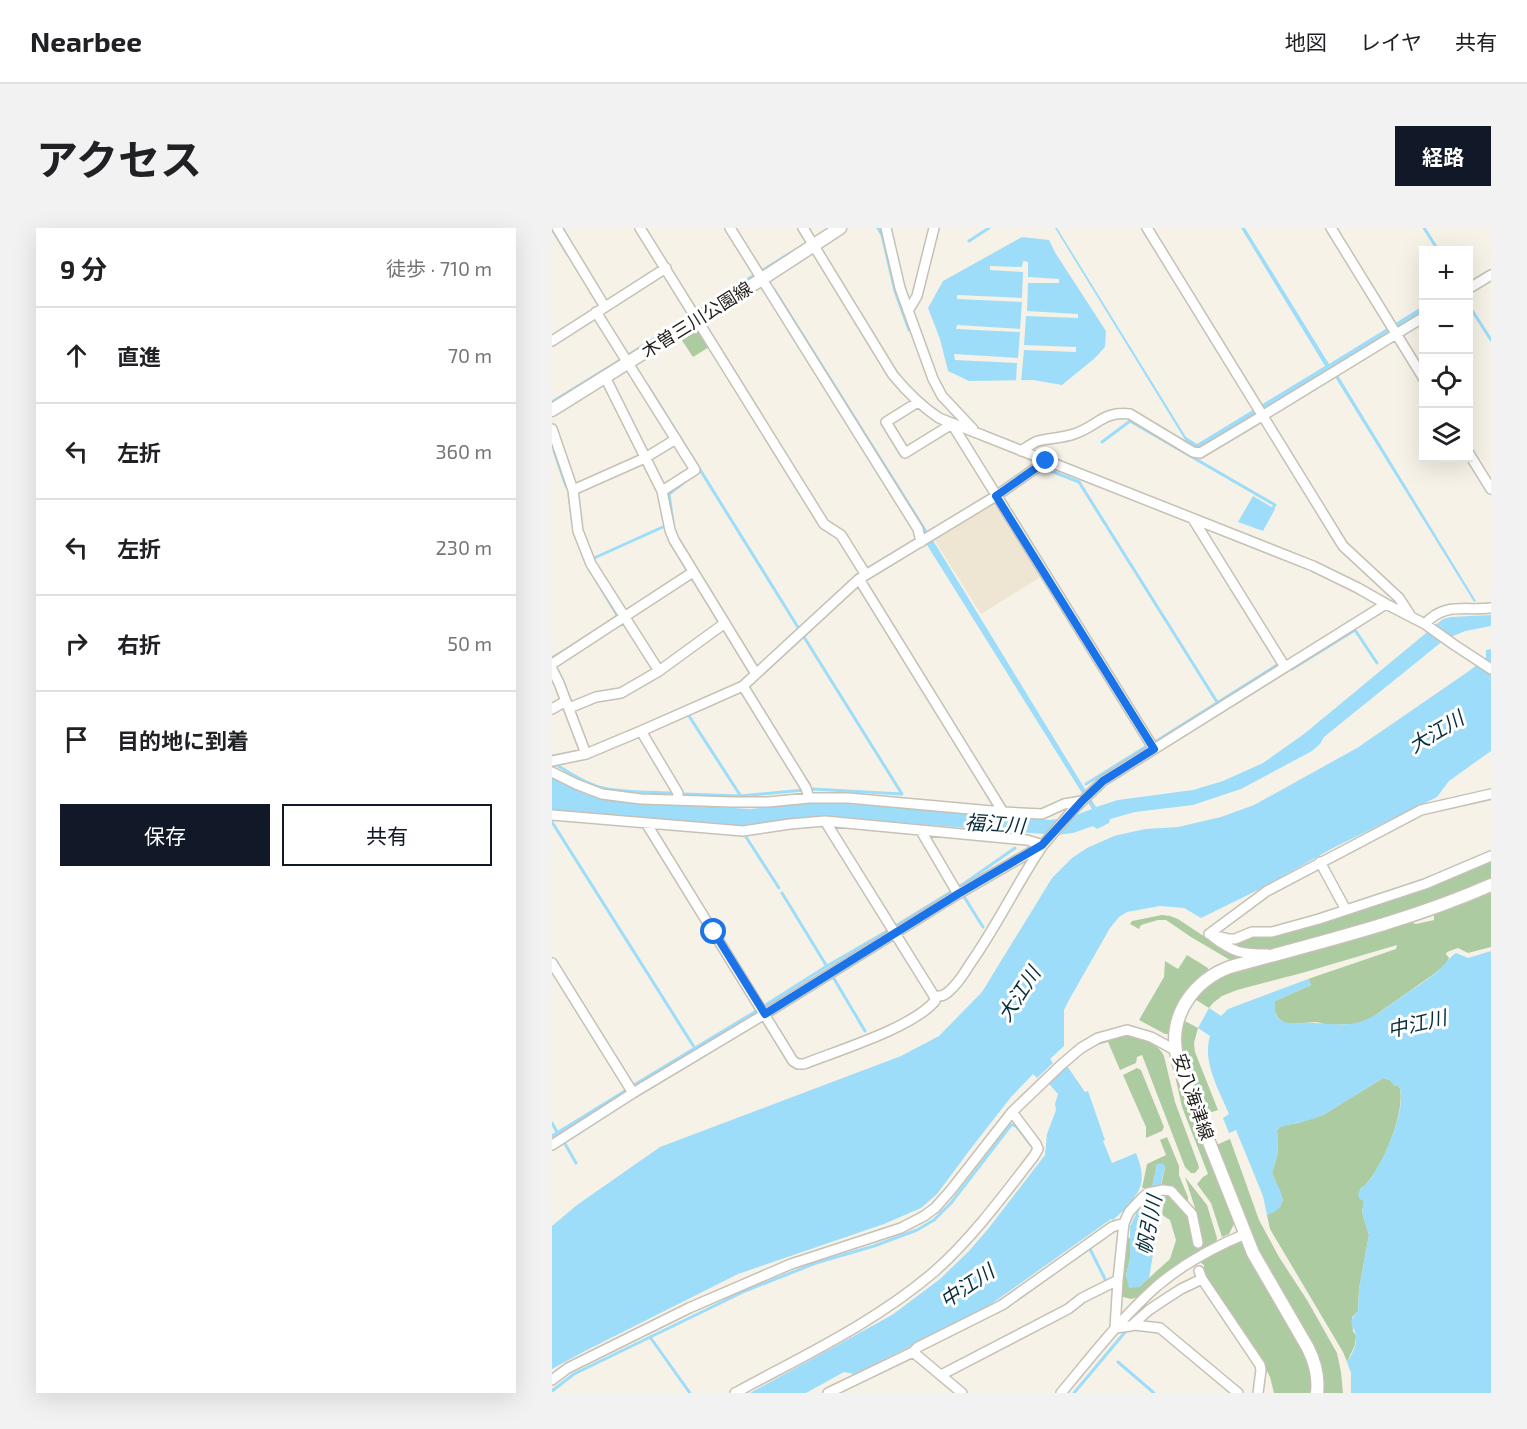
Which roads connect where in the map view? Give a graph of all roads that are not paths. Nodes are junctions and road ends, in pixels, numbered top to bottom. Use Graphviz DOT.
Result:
graph roads {
  1 [pos="557,228"];
  2 [pos="640,228"];
  3 [pos="730,228"];
  4 [pos="803,228"];
  5 [pos="840,228"];
  6 [pos="886,228"];
  7 [pos="934,228"];
  8 [pos="1147,228"];
  9 [pos="1331,228"];
  10 [pos="814,246"];
  11 [pos="666,268"];
  12 [pos="1491,275"];
  13 [pos="762,279"];
  14 [pos="1473,286"];
  15 [pos="601,310"];
  16 [pos="908,311"];
  17 [pos="1419,319"];
  18 [pos="698,320"];
  19 [pos="1394,330"];
  20 [pos="552,341"];
  21 [pos="628,363"];
  22 [pos="1419,371"];
  23 [pos="605,377"];
  24 [pos="918,402"];
  25 [pos="552,410"];
  26 [pos="1260,412"];
  27 [pos="952,424"];
  28 [pos="552,429"];
  29 [pos="974,431"];
  30 [pos="676,439"];
  31 [pos="1021,451"];
  32 [pos="645,458"];
  33 [pos="1473,460"];
  34 [pos="1046,461"];
  35 [pos="1491,489"];
  36 [pos="573,490"];
  37 [pos="662,491"];
  38 [pos="996,496"];
  39 [pos="1193,519"];
  40 [pos="925,539"];
  41 [pos="693,572"];
  42 [pos="862,577"];
  43 [pos="1386,604"];
  44 [pos="1491,608"];
  45 [pos="623,616"];
  46 [pos="1411,617"];
  47 [pos="725,623"];
  48 [pos="1425,624"];
  49 [pos="552,664"];
  50 [pos="1285,667"];
  51 [pos="552,669"];
  52 [pos="1491,669"];
  53 [pos="659,671"];
  54 [pos="756,674"];
  55 [pos="743,686"];
  56 [pos="567,704"];
  57 [pos="552,709"];
  58 [pos="641,731"];
  59 [pos="1154,749"];
  60 [pos="586,754"];
  61 [pos="552,761"];
  62 [pos="552,772"];
  63 [pos="1491,794"];
  64 [pos="1085,797"];
  65 [pos="809,798"];
  66 [pos="678,800"];
  67 [pos="1003,812"];
  68 [pos="552,815"];
  69 [pos="825,821"];
  70 [pos="646,823"];
  71 [pos="921,831"];
  72 [pos="1045,842"];
  73 [pos="1491,856"];
  74 [pos="1320,862"];
  75 [pos="1491,885"];
  76 [pos="956,891"];
  77 [pos="1346,910"];
  78 [pos="896,932"];
  79 [pos="1209,934"];
  80 [pos="1275,954"];
  81 [pos="552,963"];
  82 [pos="934,996"];
  83 [pos="765,1014"];
  84 [pos="1175,1050"];
  85 [pos="633,1093"];
  86 [pos="1012,1112"];
  87 [pos="552,1145"];
  88 [pos="1124,1223"];
  89 [pos="1245,1234"];
  90 [pos="1198,1243"];
  91 [pos="1118,1280"];
  92 [pos="1134,1324"];
  93 [pos="1115,1328"];
  94 [pos="913,1352"];
  95 [pos="941,1375"];
  96 [pos="552,1380"];
  97 [pos="735,1393"];
  98 [pos="828,1393"];
  99 [pos="962,1393"];
  100 [pos="1061,1393"];
  101 [pos="1238,1393"];
  102 [pos="1258,1393"];
  103 [pos="1317,1393"];
  1 -- 15 [label="street"];
  2 -- 11 [label="street"];
  3 -- 13 [label="street"];
  4 -- 10 [label="street"];
  5 -- 10 [label="main road, 木曽三川公園線"];
  6 -- 16 [label="street"];
  7 -- 16 [label="street"];
  8 -- 26 [label="street"];
  9 -- 19 [label="street"];
  10 -- 13 [label="main road, 木曽三川公園線"];
  10 -- 24 [label="street"];
  11 -- 15 [label="street"];
  11 -- 18 [label="street"];
  12 -- 14 [label="street"];
  13 -- 18 [label="main road, 木曽三川公園線"];
  13 -- 40 [label="street"];
  15 -- 20 [label="street"];
  15 -- 21 [label="street"];
  16 -- 29 [label="street"];
  17 -- 19 [label="street"];
  18 -- 21 [label="main road, 木曽三川公園線"];
  18 -- 42 [label="street"];
  19 -- 22 [label="street"];
  19 -- 26 [label="street"];
  21 -- 23 [label="main road, 木曽三川公園線"];
  21 -- 30 [label="street"];
  23 -- 25 [label="main road, 木曽三川公園線"];
  23 -- 32 [label="street"];
  24 -- 27 [label="street"];
  24 -- 27 [label="street"];
  26 -- 31 [label="street"];
  26 -- 46 [label="street"];
  27 -- 29 [label="street"];
  27 -- 38 [label="street"];
  28 -- 36 [label="street"];
  29 -- 31 [label="street"];
  30 -- 32 [label="street"];
  30 -- 37 [label="street"];
  31 -- 34 [label="street"];
  32 -- 36 [label="street"];
  32 -- 37 [label="street"];
  33 -- 35 [label="street"];
  34 -- 38 [label="street"];
  34 -- 39 [label="street"];
  36 -- 45 [label="street"];
  37 -- 41 [label="street"];
  38 -- 40 [label="street"];
  38 -- 59 [label="street"];
  39 -- 43 [label="street"];
  39 -- 50 [label="street"];
  40 -- 42 [label="street"];
  41 -- 45 [label="street"];
  41 -- 47 [label="street"];
  42 -- 54 [label="street"];
  42 -- 67 [label="street"];
  43 -- 46 [label="street"];
  43 -- 50 [label="street"];
  44 -- 48 [label="street"];
  45 -- 49 [label="street"];
  45 -- 53 [label="street"];
  46 -- 48 [label="street"];
  47 -- 53 [label="street"];
  47 -- 54 [label="street"];
  48 -- 52 [label="street"];
  50 -- 59 [label="street"];
  51 -- 56 [label="street"];
  53 -- 56 [label="street"];
  54 -- 55 [label="street"];
  55 -- 58 [label="street"];
  55 -- 65 [label="street"];
  56 -- 57 [label="street"];
  56 -- 60 [label="street"];
  58 -- 60 [label="street"];
  58 -- 66 [label="street"];
  59 -- 64 [label="street"];
  60 -- 61 [label="street"];
  62 -- 66 [label="street"];
  63 -- 74 [label="street"];
  64 -- 67 [label="street"];
  64 -- 72 [label="street"];
  65 -- 66 [label="street"];
  65 -- 67 [label="street"];
  68 -- 70 [label="street"];
  69 -- 70 [label="street"];
  69 -- 71 [label="street"];
  69 -- 78 [label="street"];
  70 -- 83 [label="street"];
  71 -- 72 [label="street"];
  71 -- 76 [label="street"];
  72 -- 76 [label="street"];
  72 -- 82 [label="street"];
  73 -- 77 [label="street"];
  74 -- 77 [label="street"];
  74 -- 79 [label="street"];
  75 -- 80 [label="main road, 安八海津線"];
  76 -- 78 [label="street"];
  77 -- 79 [label="street"];
  78 -- 82 [label="street"];
  78 -- 83 [label="street"];
  79 -- 80 [label="street"];
  80 -- 84 [label="main road, 安八海津線"];
  81 -- 85 [label="street"];
  82 -- 83 [label="street"];
  83 -- 85 [label="street"];
  84 -- 86 [label="street"];
  84 -- 89 [label="main road, 安八海津線"];
  85 -- 87 [label="street"];
  86 -- 96 [label="street"];
  86 -- 97 [label="street"];
  88 -- 90 [label="street"];
  88 -- 91 [label="street"];
  88 -- 94 [label="street"];
  89 -- 93 [label="street"];
  89 -- 103 [label="main road, 安八海津線"];
  91 -- 93 [label="street"];
  91 -- 95 [label="street"];
  92 -- 93 [label="street"];
  92 -- 101 [label="street"];
  92 -- 102 [label="street"];
  93 -- 100 [label="street"];
  94 -- 95 [label="street"];
  94 -- 98 [label="street"];
  95 -- 99 [label="street"];
}
